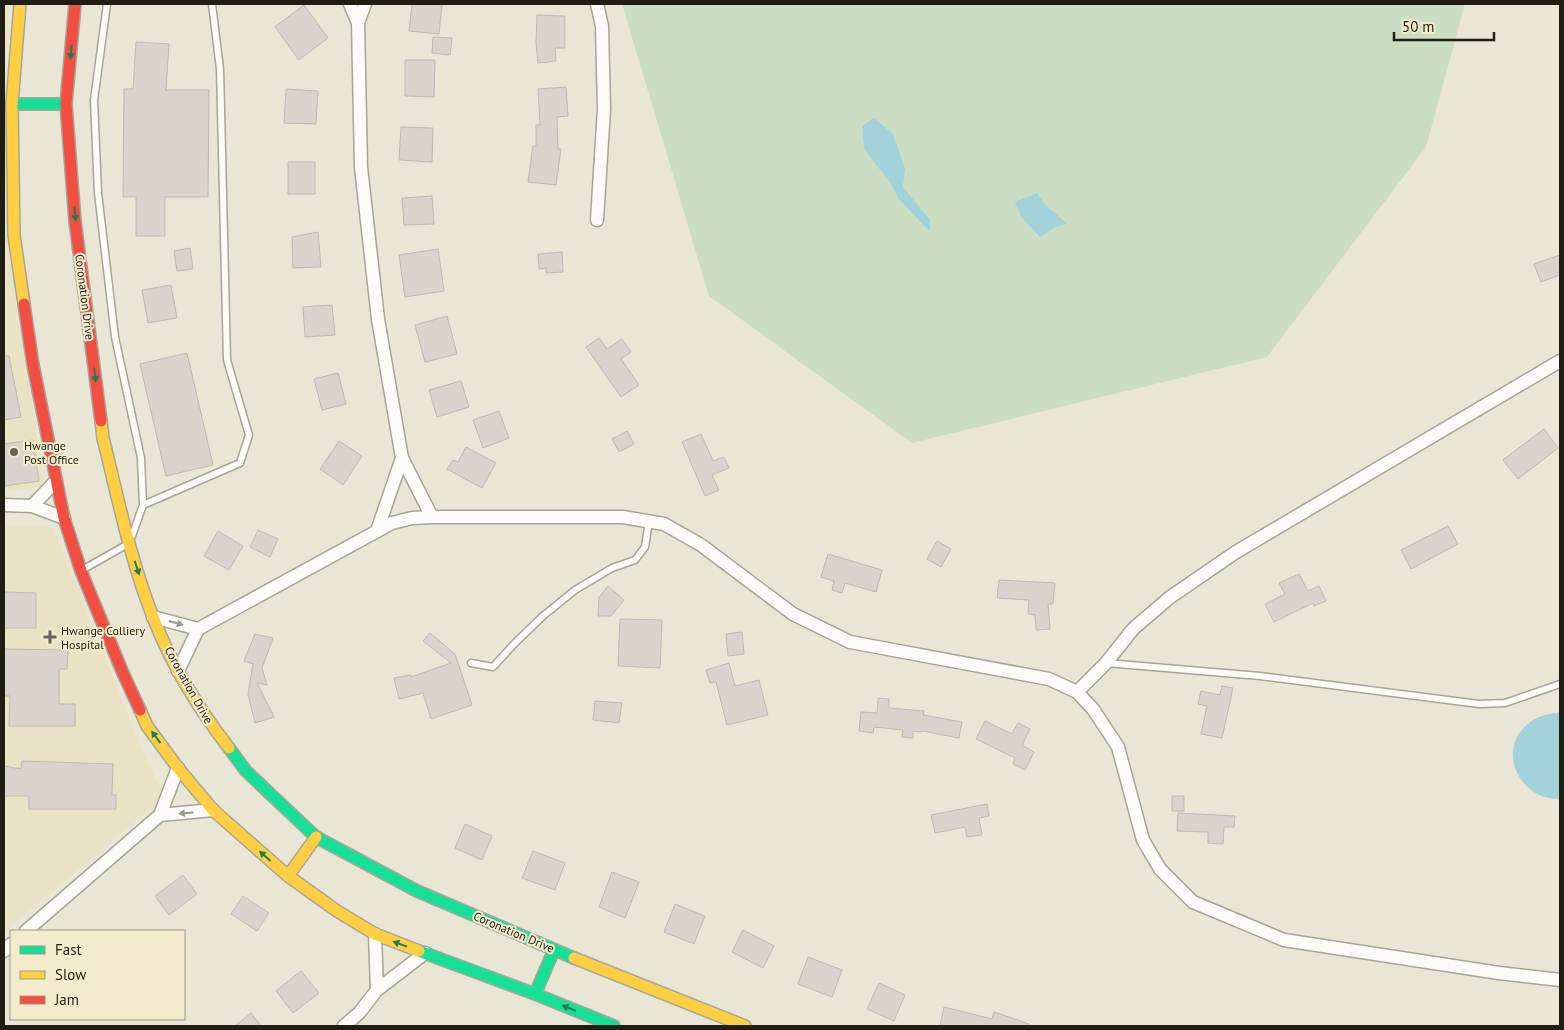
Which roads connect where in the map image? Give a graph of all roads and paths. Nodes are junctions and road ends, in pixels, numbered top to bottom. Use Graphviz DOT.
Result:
graph roads {
  1 [pos="20,4"];
  2 [pos="75,4"];
  3 [pos="107,4"];
  4 [pos="212,4"];
  5 [pos="350,4"];
  6 [pos="365,4"];
  7 [pos="597,4"];
  8 [pos="358,23"];
  9 [pos="12,104"];
  10 [pos="66,104"];
  11 [pos="596,220"];
  12 [pos="1560,361"];
  13 [pos="402,458"];
  14 [pos="56,481"];
  15 [pos="4,505"];
  16 [pos="143,505"];
  17 [pos="32,506"];
  18 [pos="432,516"];
  19 [pos="64,518"];
  20 [pos="649,521"];
  21 [pos="376,531"];
  22 [pos="129,544"];
  23 [pos="81,571"];
  24 [pos="153,617"];
  25 [pos="198,629"];
  26 [pos="472,663"];
  27 [pos="1106,663"];
  28 [pos="178,671"];
  29 [pos="1560,684"];
  30 [pos="1077,692"];
  31 [pos="178,768"];
  32 [pos="213,810"];
  33 [pos="160,815"];
  34 [pos="316,837"];
  35 [pos="288,876"];
  36 [pos="27,930"];
  37 [pos="375,934"];
  38 [pos="554,950"];
  39 [pos="425,953"];
  40 [pos="1560,980"];
  41 [pos="377,990"];
  42 [pos="535,994"];
  43 [pos="344,1026"];
  44 [pos="614,1026"];
  45 [pos="745,1026"];
  1 -- 9 [label="street"];
  2 -- 10 [label="street, Coronation Drive, one-way"];
  3 -- 16 [label="lane"];
  4 -- 16 [label="lane"];
  5 -- 8 [label="street"];
  6 -- 8 [label="street"];
  7 -- 11 [label="street"];
  8 -- 13 [label="street"];
  9 -- 10 [label="street"];
  9 -- 14 [label="street"];
  10 -- 22 [label="street, Coronation Drive, one-way"];
  12 -- 27 [label="street"];
  13 -- 18 [label="street"];
  13 -- 21 [label="street"];
  14 -- 17 [label="street"];
  14 -- 19 [label="street"];
  15 -- 17 [label="street"];
  16 -- 22 [label="lane"];
  17 -- 19 [label="street"];
  18 -- 20 [label="street"];
  18 -- 21 [label="street"];
  19 -- 23 [label="street"];
  20 -- 26 [label="lane"];
  20 -- 30 [label="street"];
  21 -- 25 [label="street"];
  22 -- 23 [label="lane"];
  22 -- 24 [label="street, Coronation Drive, one-way"];
  31 -- 23 [label="street, one-way"];
  24 -- 25 [label="street, one-way"];
  24 -- 28 [label="street, Coronation Drive"];
  25 -- 28 [label="street"];
  27 -- 29 [label="lane"];
  27 -- 30 [label="street"];
  28 -- 34 [label="street, Coronation Drive"];
  30 -- 40 [label="street"];
  31 -- 32 [label="street"];
  31 -- 33 [label="street"];
  32 -- 33 [label="street, one-way"];
  35 -- 32 [label="street, one-way"];
  33 -- 36 [label="street"];
  34 -- 35 [label="street"];
  34 -- 38 [label="street, Coronation Drive"];
  35 -- 37 [label="street"];
  39 -- 37 [label="street, one-way"];
  37 -- 41 [label="street"];
  38 -- 42 [label="street"];
  38 -- 45 [label="street, Coronation Drive"];
  39 -- 41 [label="street"];
  39 -- 42 [label="street"];
  41 -- 43 [label="street"];
  44 -- 42 [label="street, one-way"];
}
